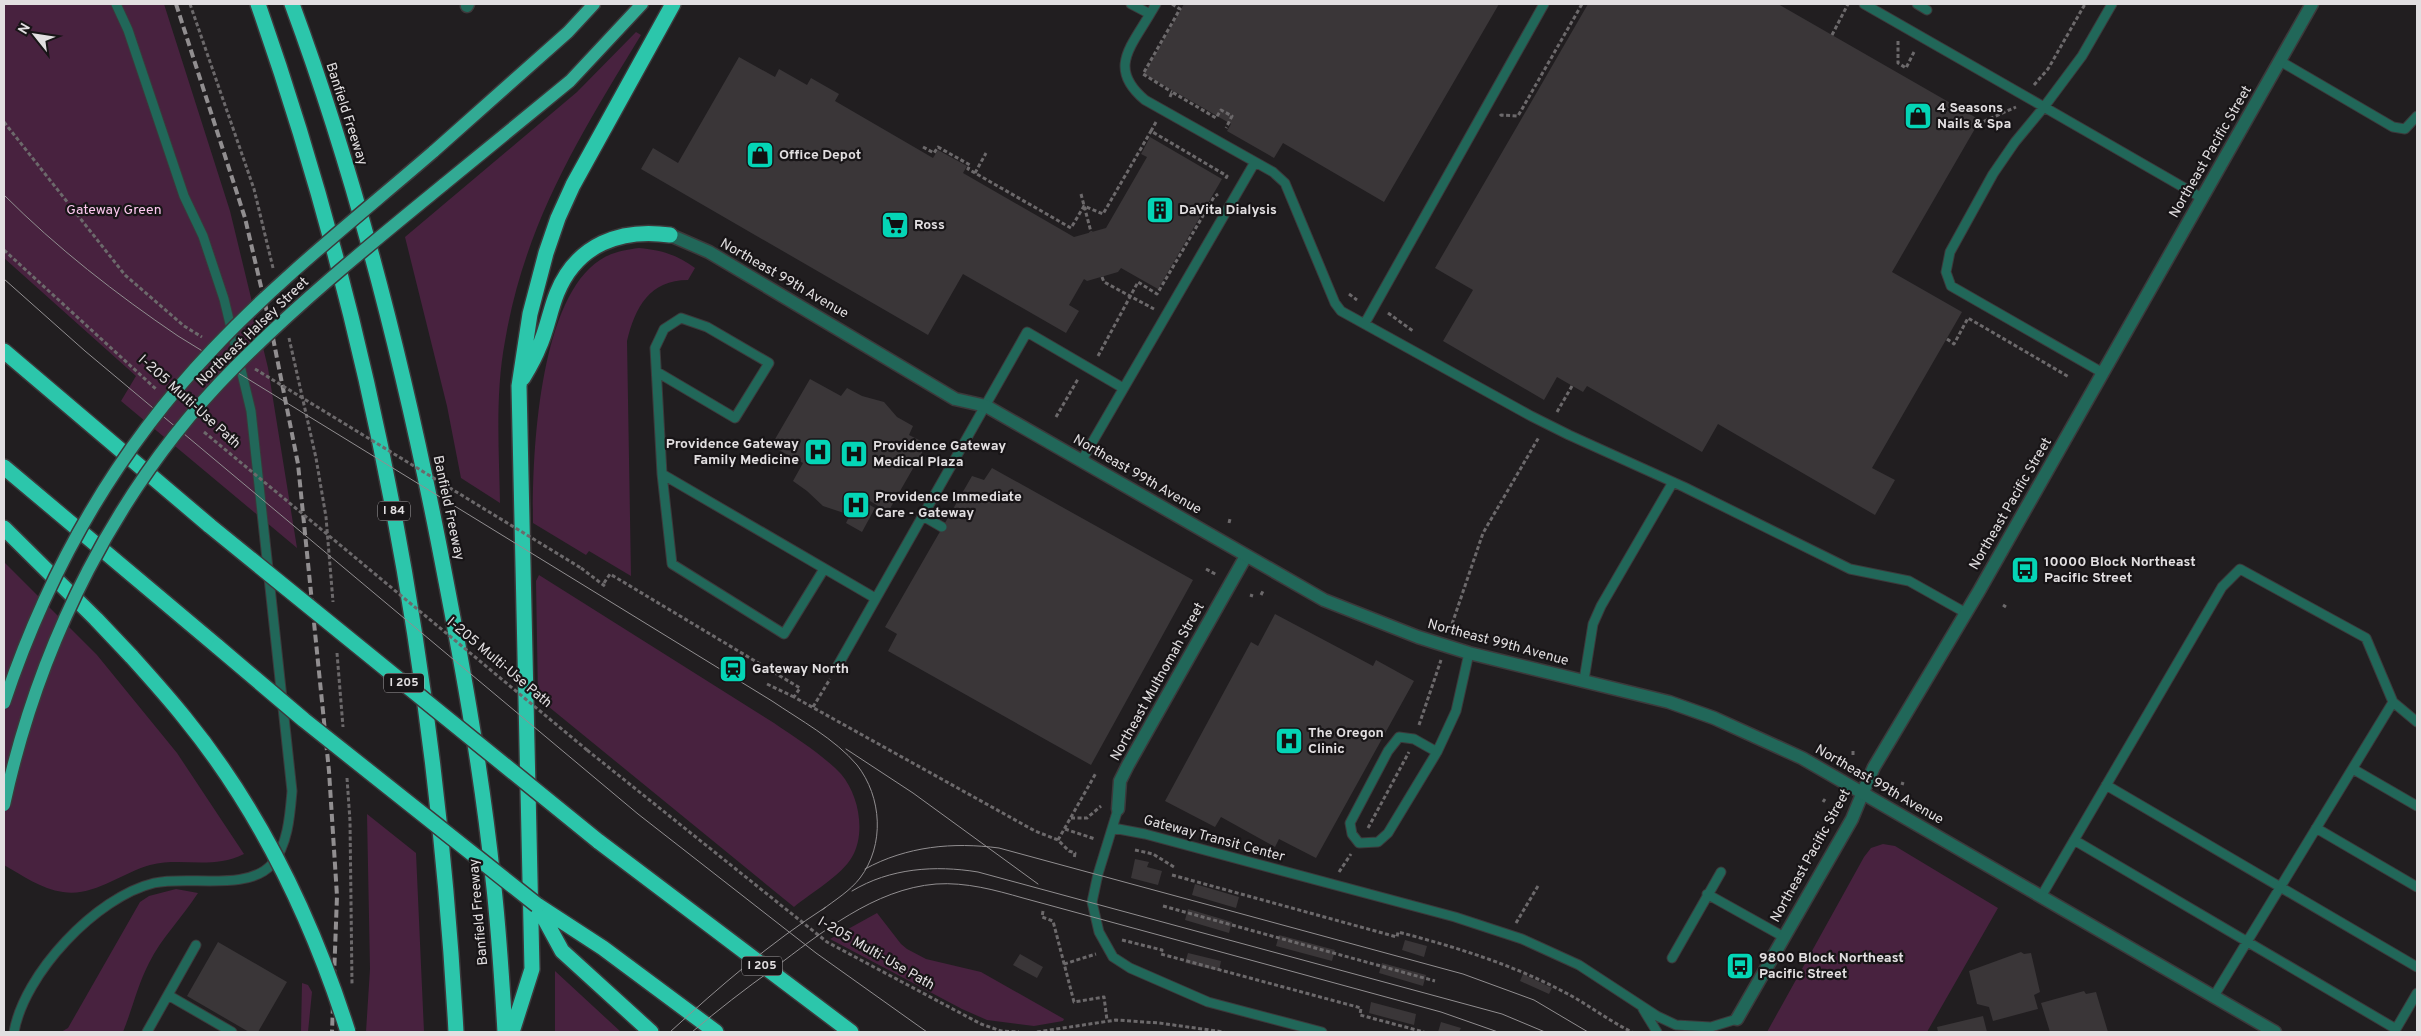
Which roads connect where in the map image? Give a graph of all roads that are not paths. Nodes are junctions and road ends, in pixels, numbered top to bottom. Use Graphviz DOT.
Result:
graph roads {
  1 [pos="116,4"];
  2 [pos="258,4"];
  3 [pos="292,4"];
  4 [pos="594,4"];
  5 [pos="642,4"];
  6 [pos="673,4"];
  7 [pos="1131,4"];
  8 [pos="1156,4"];
  9 [pos="1544,4"];
  10 [pos="1864,4"];
  11 [pos="1917,4"];
  12 [pos="2112,4"];
  13 [pos="2312,4"];
  14 [pos="1927,10"];
  15 [pos="1150,14"];
  16 [pos="2280,61"];
  17 [pos="2044,107"];
  18 [pos="2417,116"];
  19 [pos="1254,162"];
  20 [pos="2202,198"];
  21 [pos="670,235"];
  22 [pos="1365,323"];
  23 [pos="4,351"];
  24 [pos="657,372"];
  25 [pos="2103,373"];
  26 [pos="519,386"];
  27 [pos="1123,388"];
  28 [pos="986,406"];
  29 [pos="1082,460"];
  30 [pos="4,466"];
  31 [pos="662,474"];
  32 [pos="1673,482"];
  33 [pos="923,516"];
  34 [pos="942,527"];
  35 [pos="4,528"];
  36 [pos="1246,556"];
  37 [pos="824,568"];
  38 [pos="875,598"];
  39 [pos="1966,613"];
  40 [pos="1470,653"];
  41 [pos="837,667"];
  42 [pos="1584,680"];
  43 [pos="2393,702"];
  44 [pos="4,704"];
  45 [pos="2417,722"];
  46 [pos="1437,752"];
  47 [pos="2353,769"];
  48 [pos="2106,785"];
  49 [pos="1864,792"];
  50 [pos="4,804"];
  51 [pos="2417,806"];
  52 [pos="1118,809"];
  53 [pos="1113,828"];
  54 [pos="2316,828"];
  55 [pos="2074,840"];
  56 [pos="1722,872"];
  57 [pos="2280,887"];
  58 [pos="2417,887"];
  59 [pos="1708,894"];
  60 [pos="2042,895"];
  61 [pos="537,905"];
  62 [pos="1784,937"];
  63 [pos="2247,942"];
  64 [pos="196,945"];
  65 [pos="1672,958"];
  66 [pos="2417,967"];
  67 [pos="2417,993"];
  68 [pos="168,995"];
  69 [pos="2214,996"];
  70 [pos="1641,1006"];
  71 [pos="1737,1019"];
  72 [pos="1709,1030"];
  73 [pos="14,1032"];
  74 [pos="147,1032"];
  75 [pos="232,1032"];
  76 [pos="348,1032"];
  77 [pos="456,1032"];
  78 [pos="505,1032"];
  79 [pos="512,1032"];
  80 [pos="651,1032"];
  81 [pos="716,1032"];
  82 [pos="851,1032"];
  83 [pos="1322,1032"];
  84 [pos="1657,1032"];
  85 [pos="2275,1032"];
  1 -- 73 [label="lane"];
  2 -- 77 [label="highway, I 84"];
  3 -- 78 [label="highway, Banfield Freeway / I 84"];
  4 -- 44 [label="main road, Northeast Halsey Street, bridge"];
  5 -- 50 [label="main road, Northeast Halsey Street, bridge"];
  6 -- 26 [label="highway"];
  7 -- 15 [label="lane"];
  8 -- 15 [label="lane"];
  9 -- 22 [label="lane"];
  10 -- 17 [label="lane"];
  11 -- 14 [label="lane"];
  12 -- 17 [label="lane"];
  13 -- 16 [label="street, Northeast Pacific Street"];
  15 -- 19 [label="lane"];
  16 -- 18 [label="lane"];
  16 -- 20 [label="street, Northeast Pacific Street"];
  17 -- 20 [label="lane"];
  17 -- 25 [label="lane"];
  19 -- 22 [label="lane"];
  19 -- 27 [label="lane"];
  20 -- 25 [label="street, Northeast Pacific Street"];
  21 -- 26 [label="highway"];
  21 -- 28 [label="street, Northeast 99th Avenue"];
  22 -- 32 [label="lane"];
  23 -- 82 [label="highway, I 205, bridge"];
  24 -- 24 [label="lane"];
  24 -- 31 [label="lane"];
  25 -- 39 [label="street, Northeast Pacific Street"];
  26 -- 79 [label="highway"];
  27 -- 28 [label="lane"];
  27 -- 29 [label="lane"];
  28 -- 29 [label="street, Northeast 99th Avenue"];
  28 -- 33 [label="lane"];
  29 -- 36 [label="street, Northeast 99th Avenue"];
  30 -- 61 [label="highway, bridge"];
  31 -- 37 [label="lane"];
  31 -- 37 [label="lane"];
  32 -- 39 [label="lane"];
  32 -- 42 [label="lane"];
  33 -- 34 [label="lane"];
  33 -- 38 [label="lane"];
  35 -- 76 [label="highway, bridge"];
  36 -- 40 [label="street, Northeast 99th Avenue"];
  36 -- 52 [label="street, Northeast Multnomah Street"];
  37 -- 38 [label="lane"];
  38 -- 41 [label="lane"];
  39 -- 49 [label="street, Northeast Pacific Street"];
  40 -- 42 [label="street, Northeast 99th Avenue"];
  40 -- 46 [label="lane"];
  42 -- 49 [label="street, Northeast 99th Avenue"];
  43 -- 45 [label="lane"];
  43 -- 47 [label="lane"];
  43 -- 48 [label="lane"];
  46 -- 46 [label="lane"];
  47 -- 51 [label="lane"];
  47 -- 54 [label="lane"];
  48 -- 55 [label="lane"];
  48 -- 57 [label="lane"];
  49 -- 60 [label="street, Northeast 99th Avenue"];
  49 -- 62 [label="street, Northeast Pacific Street"];
  52 -- 53 [label="lane, Northeast Multnomah Street"];
  53 -- 70 [label="lane, Gateway Transit Center"];
  53 -- 83 [label="lane"];
  54 -- 57 [label="lane"];
  54 -- 58 [label="lane"];
  55 -- 60 [label="lane"];
  55 -- 63 [label="lane"];
  56 -- 59 [label="lane"];
  57 -- 63 [label="lane"];
  57 -- 66 [label="lane"];
  59 -- 62 [label="lane"];
  59 -- 65 [label="lane"];
  60 -- 69 [label="street, Northeast 99th Avenue"];
  61 -- 80 [label="highway"];
  61 -- 81 [label="highway"];
  62 -- 71 [label="street, Northeast Pacific Street"];
  63 -- 67 [label="lane"];
  63 -- 69 [label="lane"];
  64 -- 68 [label="lane"];
  68 -- 74 [label="lane"];
  68 -- 75 [label="lane"];
  69 -- 85 [label="street, Northeast 99th Avenue"];
  70 -- 72 [label="lane, Gateway Transit Center"];
  70 -- 84 [label="lane, Gateway Transit Center"];
  71 -- 72 [label="lane, Gateway Transit Center"];
}
